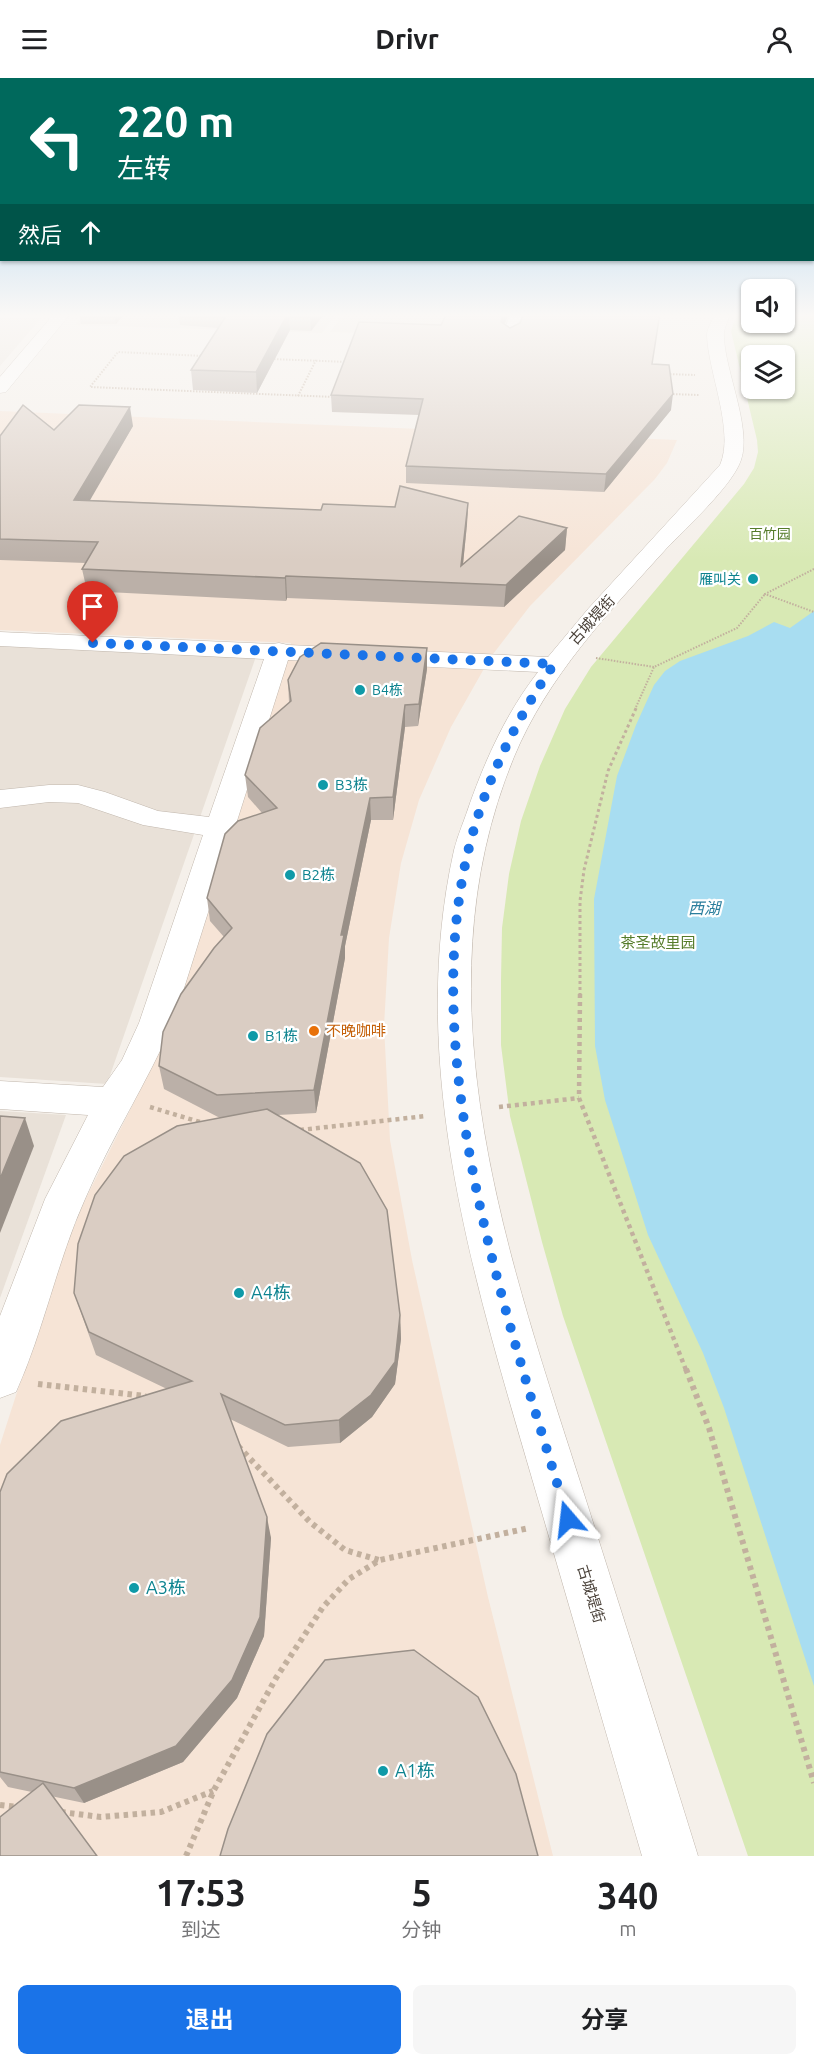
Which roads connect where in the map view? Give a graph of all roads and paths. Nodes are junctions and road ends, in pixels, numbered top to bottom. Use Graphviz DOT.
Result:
graph roads {
  1 [pos="298,396"];
  2 [pos="727,396"];
  3 [pos="344,398"];
  4 [pos="814,569"];
  5 [pos="765,594"];
  6 [pos="812,612"];
  7 [pos="0,639"];
  8 [pos="279,650"];
  9 [pos="558,659"];
  10 [pos="654,667"];
  11 [pos="0,799"];
  12 [pos="221,827"];
  13 [pos="0,1095"];
  14 [pos="579,1098"];
  15 [pos="113,1102"];
  16 [pos="463,1111"];
  17 [pos="209,1125"];
  18 [pos="288,1131"];
  19 [pos="17,1381"];
  20 [pos="154,1399"];
  21 [pos="233,1441"];
  22 [pos="568,1519"];
  23 [pos="380,1560"];
  24 [pos="814,1783"];
  25 [pos="214,1790"];
  26 [pos="0,1805"];
  27 [pos="22,1808"];
  28 [pos="56,1812"];
  29 [pos="186,1856"];
  30 [pos="670,1856"];
  1 -- 3 [label="path"];
  2 -- 9 [label="street, 古城堤街"];
  4 -- 5 [label="path"];
  5 -- 6 [label="path"];
  5 -- 10 [label="path"];
  7 -- 8 [label="street"];
  8 -- 9 [label="street"];
  8 -- 12 [label="street"];
  9 -- 10 [label="path"];
  9 -- 16 [label="street, 古城堤街"];
  10 -- 14 [label="path"];
  11 -- 12 [label="street"];
  12 -- 15 [label="street"];
  13 -- 15 [label="street"];
  14 -- 16 [label="path"];
  14 -- 24 [label="path"];
  15 -- 17 [label="path"];
  15 -- 19 [label="street"];
  16 -- 18 [label="path"];
  16 -- 22 [label="street, 古城堤街"];
  19 -- 20 [label="path"];
  21 -- 23 [label="path"];
  22 -- 23 [label="path"];
  22 -- 30 [label="street, 古城堤街"];
  23 -- 25 [label="path"];
  25 -- 28 [label="path"];
  25 -- 29 [label="path"];
  26 -- 27 [label="path"];
}
